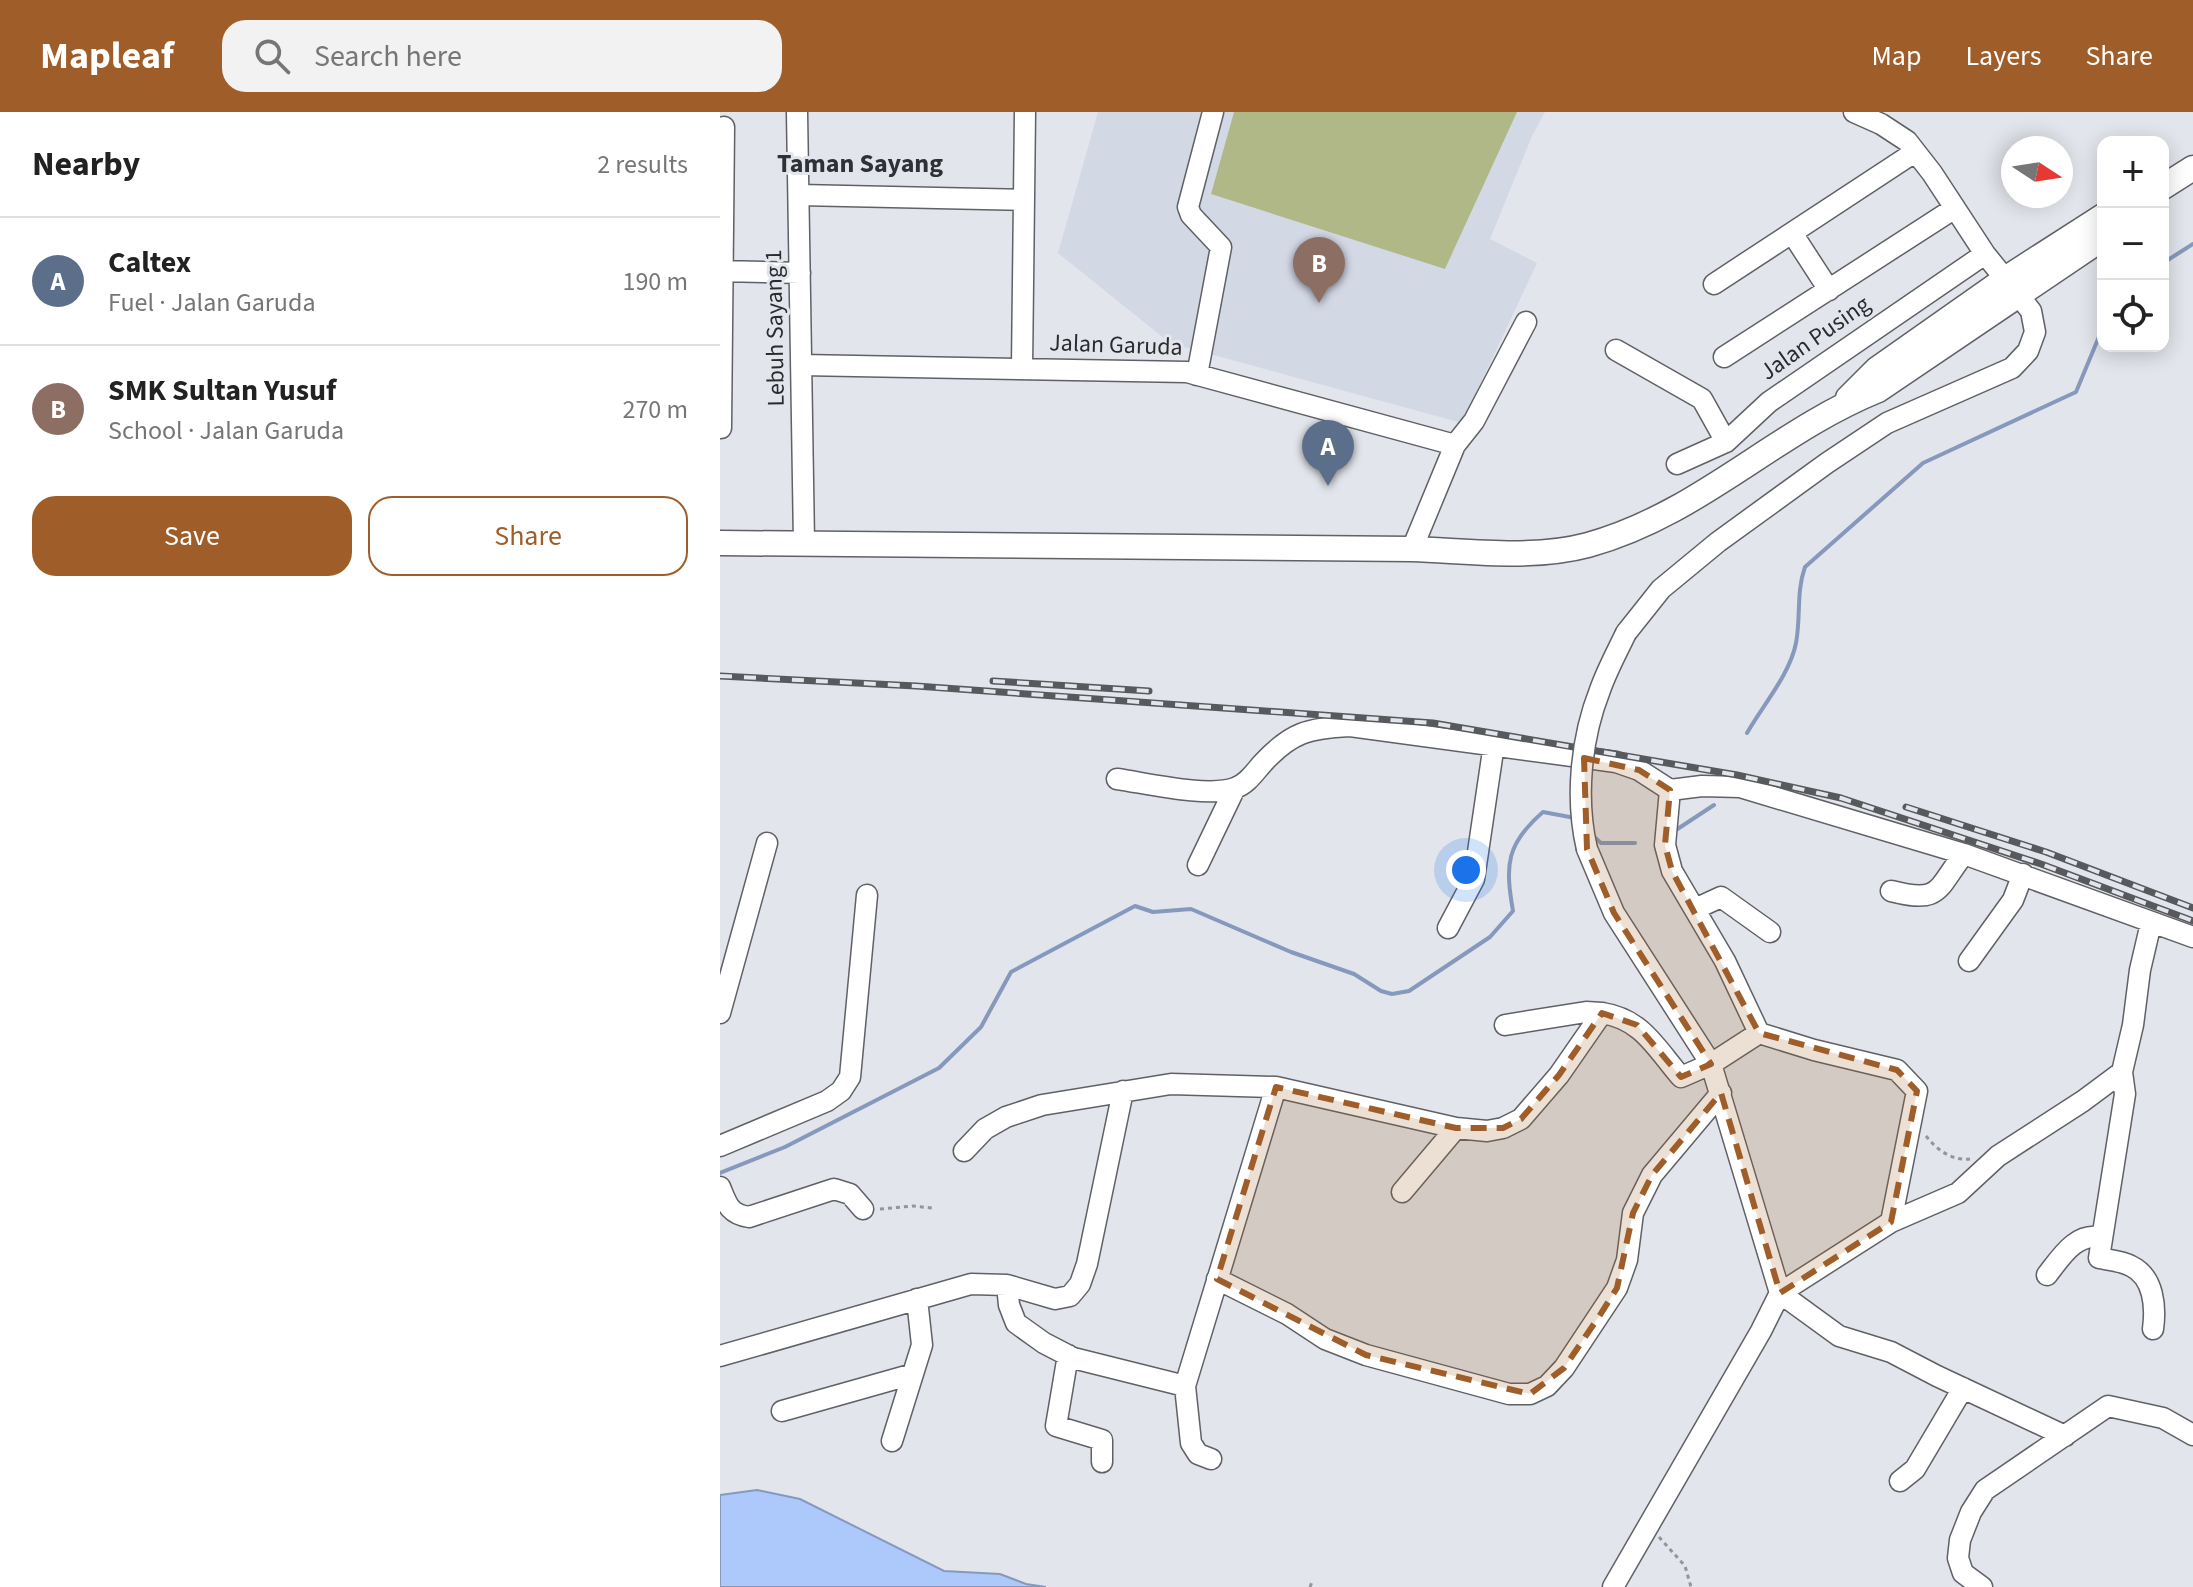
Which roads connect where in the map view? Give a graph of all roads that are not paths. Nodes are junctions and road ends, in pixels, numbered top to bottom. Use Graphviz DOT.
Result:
graph roads {
  1 [pos="797,112"];
  2 [pos="1025,112"];
  3 [pos="1213,112"];
  4 [pos="1854,112"];
  5 [pos="724,127"];
  6 [pos="1915,152"];
  7 [pos="799,195"];
  8 [pos="1024,200"];
  9 [pos="1955,208"];
  10 [pos="2097,221"];
  11 [pos="1792,233"];
  12 [pos="2097,241"];
  13 [pos="1985,254"];
  14 [pos="721,272"];
  15 [pos="800,273"];
  16 [pos="1714,284"];
  17 [pos="2012,288"];
  18 [pos="1829,290"];
  19 [pos="1526,322"];
  20 [pos="1616,350"];
  21 [pos="1724,357"];
  22 [pos="801,365"];
  23 [pos="1022,368"];
  24 [pos="1197,375"];
  25 [pos="721,428"];
  26 [pos="1726,442"];
  27 [pos="1455,445"];
  28 [pos="1677,464"];
  29 [pos="720,543"];
  30 [pos="804,543"];
  31 [pos="1412,549"];
  32 [pos="1494,744"];
  33 [pos="1117,779"];
  34 [pos="1235,788"];
  35 [pos="1670,790"];
  36 [pos="767,843"];
  37 [pos="1964,854"];
  38 [pos="1198,865"];
  39 [pos="2023,874"];
  40 [pos="1891,891"];
  41 [pos="867,895"];
  42 [pos="1695,909"];
  43 [pos="2151,923"];
  44 [pos="1448,928"];
  45 [pos="1770,932"];
  46 [pos="2193,937"];
  47 [pos="1969,961"];
  48 [pos="720,1013"];
  49 [pos="1602,1013"];
  50 [pos="1505,1025"];
  51 [pos="1759,1033"];
  52 [pos="1711,1064"];
  53 [pos="2122,1072"];
  54 [pos="1276,1087"];
  55 [pos="1123,1091"];
  56 [pos="1721,1093"];
  57 [pos="1456,1128"];
  58 [pos="720,1146"];
  59 [pos="964,1151"];
  60 [pos="720,1187"];
  61 [pos="1402,1192"];
  62 [pos="863,1209"];
  63 [pos="1891,1222"];
  64 [pos="2102,1238"];
  65 [pos="2047,1275"];
  66 [pos="1217,1279"];
  67 [pos="1007,1285"];
  68 [pos="1780,1293"];
  69 [pos="917,1299"];
  70 [pos="2153,1329"];
  71 [pos="1068,1355"];
  72 [pos="720,1356"];
  73 [pos="913,1374"];
  74 [pos="1185,1386"];
  75 [pos="1963,1388"];
  76 [pos="782,1411"];
  77 [pos="2193,1435"];
  78 [pos="2065,1436"];
  79 [pos="892,1441"];
  80 [pos="1211,1459"];
  81 [pos="1102,1462"];
  82 [pos="1900,1481"];
  83 [pos="1613,1587"];
  84 [pos="1982,1587"];
  1 -- 7 [label="street, Lebuh Sayang 1"];
  2 -- 8 [label="street, Jalan Garuda"];
  3 -- 24 [label="street"];
  4 -- 6 [label="street"];
  5 -- 14 [label="street"];
  6 -- 9 [label="street"];
  6 -- 11 [label="street"];
  7 -- 8 [label="street"];
  7 -- 15 [label="street, Lebuh Sayang 1"];
  8 -- 23 [label="street, Jalan Garuda"];
  9 -- 13 [label="street"];
  9 -- 18 [label="street"];
  10 -- 17 [label="main road"];
  11 -- 16 [label="street"];
  11 -- 18 [label="street"];
  12 -- 17 [label="main road"];
  13 -- 17 [label="street"];
  13 -- 26 [label="street, Jalan Pusing"];
  14 -- 15 [label="street"];
  14 -- 25 [label="street"];
  15 -- 22 [label="street, Lebuh Sayang 1"];
  17 -- 31 [label="main road"];
  17 -- 52 [label="street, bridge"];
  18 -- 21 [label="street"];
  19 -- 27 [label="street"];
  20 -- 26 [label="street"];
  22 -- 23 [label="street"];
  22 -- 30 [label="street, Lebuh Sayang 1"];
  23 -- 24 [label="street, Jalan Garuda"];
  24 -- 27 [label="street, Jalan Garuda"];
  26 -- 28 [label="street, Jalan Pusing"];
  27 -- 31 [label="street"];
  29 -- 30 [label="main road"];
  30 -- 31 [label="main road"];
  32 -- 34 [label="street"];
  32 -- 35 [label="street"];
  32 -- 44 [label="street"];
  33 -- 34 [label="street"];
  34 -- 38 [label="street"];
  35 -- 37 [label="street"];
  35 -- 42 [label="street"];
  36 -- 48 [label="street"];
  37 -- 39 [label="street"];
  37 -- 40 [label="street"];
  39 -- 43 [label="street"];
  39 -- 47 [label="street"];
  41 -- 58 [label="street"];
  42 -- 45 [label="street"];
  42 -- 51 [label="street"];
  43 -- 46 [label="street"];
  43 -- 53 [label="street"];
  49 -- 50 [label="street"];
  49 -- 52 [label="street"];
  49 -- 57 [label="street"];
  51 -- 52 [label="street"];
  51 -- 63 [label="street"];
  52 -- 56 [label="street"];
  53 -- 63 [label="street"];
  53 -- 64 [label="street"];
  54 -- 55 [label="street"];
  54 -- 57 [label="street"];
  54 -- 66 [label="street"];
  55 -- 59 [label="street"];
  55 -- 67 [label="street"];
  56 -- 66 [label="street"];
  56 -- 68 [label="street"];
  57 -- 61 [label="street"];
  60 -- 62 [label="street"];
  63 -- 68 [label="street"];
  64 -- 65 [label="street"];
  64 -- 70 [label="street"];
  66 -- 74 [label="street"];
  67 -- 69 [label="street"];
  67 -- 71 [label="street"];
  68 -- 75 [label="street"];
  68 -- 83 [label="street"];
  69 -- 72 [label="street"];
  69 -- 73 [label="street"];
  71 -- 74 [label="street"];
  71 -- 81 [label="street"];
  73 -- 76 [label="street"];
  73 -- 79 [label="street"];
  74 -- 80 [label="street"];
  75 -- 78 [label="street"];
  75 -- 82 [label="street"];
  77 -- 78 [label="street"];
  78 -- 84 [label="street"];
}
